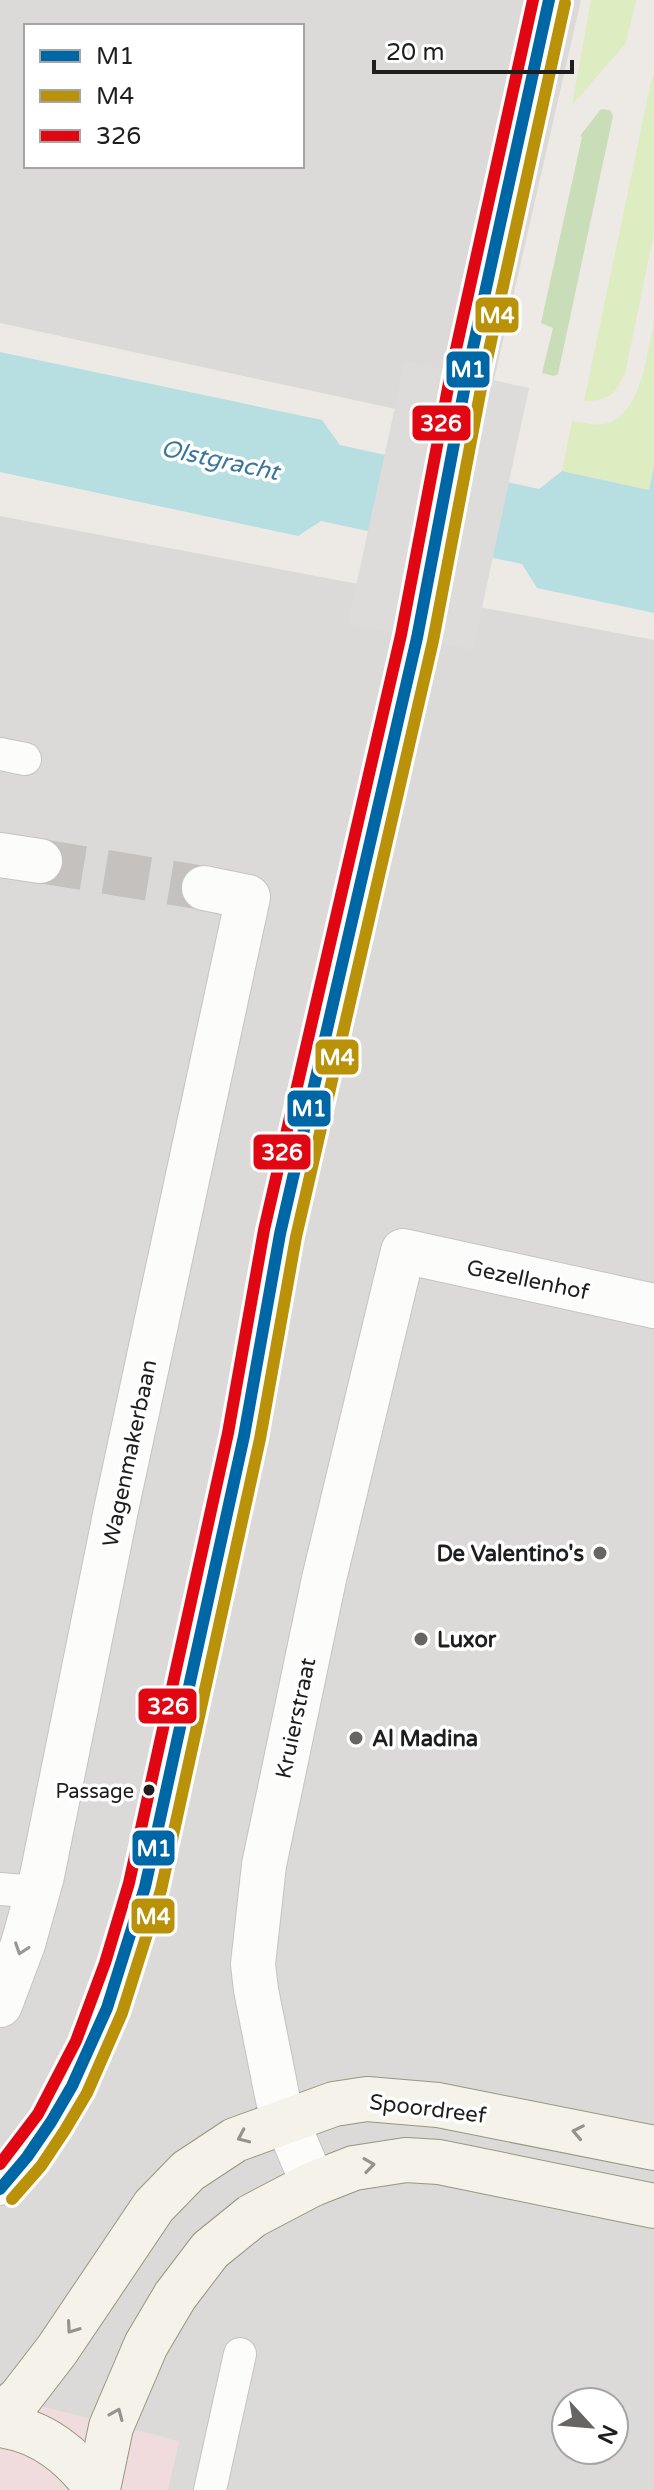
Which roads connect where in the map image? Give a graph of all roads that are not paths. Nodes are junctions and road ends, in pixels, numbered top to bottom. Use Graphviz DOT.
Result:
graph roads {
  1 [pos="549,0"];
  2 [pos="204,888"];
  3 [pos="403,1251"];
  4 [pos="654,1306"];
  5 [pos="19,1890"];
  6 [pos="0,2005"];
  7 [pos="286,2120"];
  8 [pos="654,2148"];
  9 [pos="313,2184"];
  10 [pos="0,2189"];
  11 [pos="654,2206"];
  12 [pos="240,2354"];
  13 [pos="0,2415"];
  14 [pos="0,2425"];
  15 [pos="98,2490"];
  16 [pos="210,2490"];
  1 -- 10 [label="lane"];
  2 -- 5 [label="street, Wagenmakerbaan"];
  3 -- 4 [label="street, Gezellenhof"];
  3 -- 7 [label="street, Kruierstraat"];
  5 -- 6 [label="street, Wagenmakerbaan, one-way"];
  8 -- 7 [label="main road, Spoordreef, one-way"];
  7 -- 9 [label="street, Kruierstraat"];
  7 -- 13 [label="main road, Spoordreef, one-way"];
  9 -- 11 [label="main road, one-way"];
  15 -- 9 [label="main road, one-way"];
  12 -- 16 [label="lane"];
  14 -- 15 [label="main road"];
}
